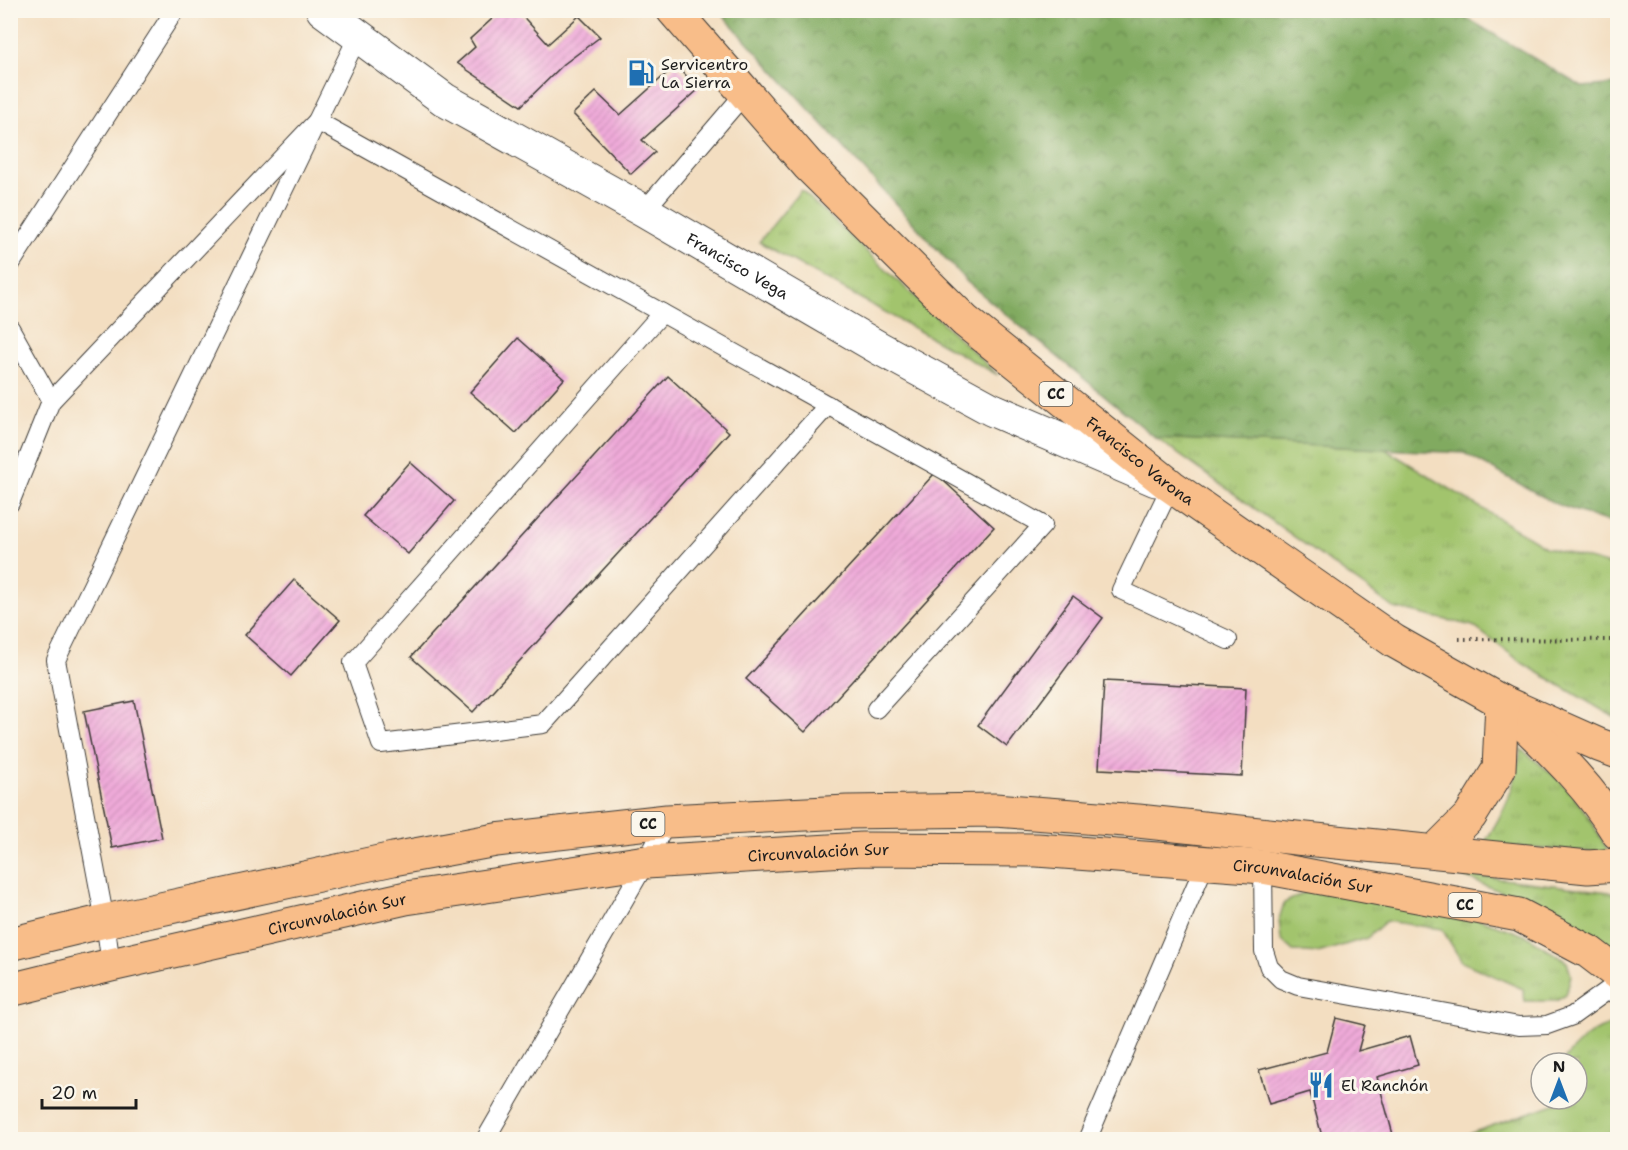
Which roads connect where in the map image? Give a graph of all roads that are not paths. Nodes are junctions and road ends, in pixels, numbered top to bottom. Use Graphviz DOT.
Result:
graph roads {
  1 [pos="175,10"];
  2 [pos="323,10"];
  3 [pos="673,10"];
  4 [pos="358,36"];
  5 [pos="745,93"];
  6 [pos="317,121"];
  7 [pos="644,211"];
  8 [pos="10,265"];
  9 [pos="662,313"];
  10 [pos="10,328"];
  11 [pos="51,401"];
  12 [pos="828,405"];
  13 [pos="1171,486"];
  14 [pos="10,503"];
  15 [pos="1228,640"];
  16 [pos="1502,702"];
  17 [pos="876,709"];
  18 [pos="1617,752"];
  19 [pos="667,821"];
  20 [pos="1220,830"];
  21 [pos="1617,833"];
  22 [pos="1435,851"];
  23 [pos="646,862"];
  24 [pos="1206,862"];
  25 [pos="1617,865"];
  26 [pos="1263,867"];
  27 [pos="105,921"];
  28 [pos="10,944"];
  29 [pos="111,965"];
  30 [pos="1617,974"];
  31 [pos="1617,983"];
  32 [pos="10,990"];
  33 [pos="485,1140"];
  34 [pos="1087,1140"];
  1 -- 8 [label="lane"];
  2 -- 4 [label="street, Francisco Vega"];
  3 -- 5 [label="main road, Francisco Varona / CC"];
  4 -- 6 [label="lane"];
  4 -- 7 [label="street, Francisco Vega"];
  5 -- 7 [label="lane"];
  5 -- 13 [label="main road, Francisco Varona / CC"];
  6 -- 9 [label="lane"];
  6 -- 11 [label="lane"];
  6 -- 27 [label="lane"];
  7 -- 13 [label="street, Francisco Vega"];
  9 -- 12 [label="lane"];
  9 -- 12 [label="lane"];
  10 -- 11 [label="lane"];
  11 -- 14 [label="lane"];
  12 -- 17 [label="lane"];
  13 -- 15 [label="lane"];
  13 -- 16 [label="main road, Francisco Varona / CC"];
  16 -- 18 [label="main road, CC"];
  16 -- 21 [label="main road, CC"];
  16 -- 22 [label="main road"];
  19 -- 20 [label="main road, Circunvalación Sur / CC"];
  19 -- 23 [label="lane"];
  19 -- 27 [label="main road, Circunvalación Sur / CC"];
  20 -- 22 [label="main road, Circunvalación Sur / CC"];
  20 -- 24 [label="lane"];
  22 -- 25 [label="main road, Circunvalación Sur / CC"];
  23 -- 24 [label="main road, Circunvalación Sur / CC"];
  23 -- 29 [label="main road, Circunvalación Sur / CC"];
  23 -- 33 [label="lane"];
  24 -- 26 [label="main road, Circunvalación Sur / CC"];
  24 -- 34 [label="lane"];
  26 -- 30 [label="main road, Circunvalación Sur / CC"];
  26 -- 31 [label="lane"];
  27 -- 28 [label="main road, Circunvalación Sur / CC"];
  27 -- 29 [label="lane"];
  29 -- 32 [label="main road, Circunvalación Sur / CC"];
}
